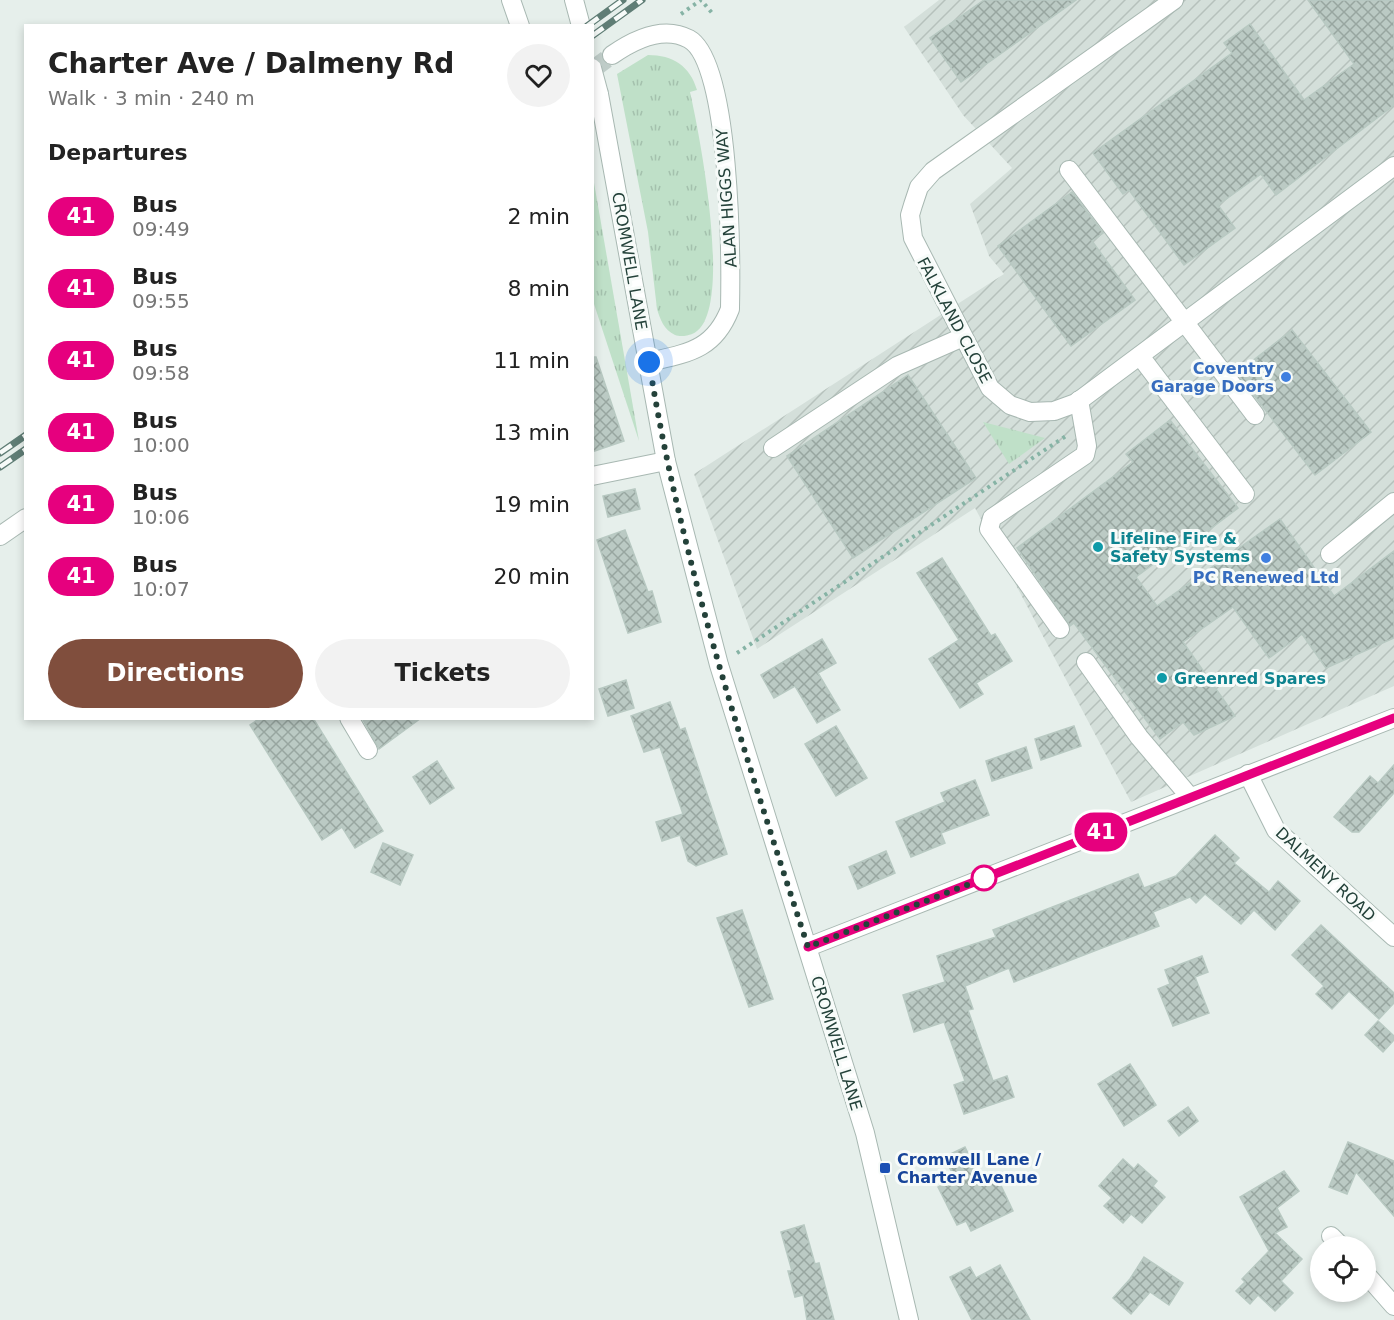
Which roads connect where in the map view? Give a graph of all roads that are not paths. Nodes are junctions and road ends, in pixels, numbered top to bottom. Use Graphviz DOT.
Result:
graph roads {
  1 [pos="511,0"];
  2 [pos="574,1"];
  3 [pos="1163,3"];
  4 [pos="519,24"];
  5 [pos="580,24"];
  6 [pos="612,56"];
  7 [pos="594,75"];
  8 [pos="1394,166"];
  9 [pos="1069,170"];
  10 [pos="1186,321"];
  11 [pos="963,337"];
  12 [pos="1140,356"];
  13 [pos="649,362"];
  14 [pos="1079,400"];
  15 [pos="1255,415"];
  16 [pos="774,448"];
  17 [pos="666,461"];
  18 [pos="594,476"];
  19 [pos="1245,494"];
  20 [pos="1394,502"];
  21 [pos="24,519"];
  22 [pos="0,536"];
  23 [pos="1330,554"];
  24 [pos="1060,629"];
  25 [pos="1086,662"];
  26 [pos="1394,718"];
  27 [pos="350,720"];
  28 [pos="368,750"];
  29 [pos="1248,774"];
  30 [pos="1190,797"];
  31 [pos="1394,937"];
  32 [pos="808,947"];
  33 [pos="1376,1286"];
  34 [pos="1394,1306"];
  35 [pos="909,1320"];
  1 -- 4 [label="street"];
  2 -- 5 [label="street"];
  3 -- 11 [label="street, FALKLAND CLOSE"];
  6 -- 13 [label="street, ALAN HIGGS WAY"];
  7 -- 13 [label="street, CROMWELL LANE, bridge"];
  8 -- 10 [label="street, FALKLAND CLOSE"];
  9 -- 10 [label="street"];
  10 -- 12 [label="street, FALKLAND CLOSE"];
  10 -- 15 [label="street"];
  11 -- 14 [label="street, FALKLAND CLOSE"];
  11 -- 16 [label="street"];
  12 -- 14 [label="street, FALKLAND CLOSE"];
  12 -- 19 [label="street"];
  13 -- 17 [label="street, CROMWELL LANE"];
  14 -- 24 [label="street"];
  17 -- 18 [label="street"];
  17 -- 32 [label="street, CROMWELL LANE"];
  20 -- 23 [label="street"];
  21 -- 22 [label="street"];
  25 -- 30 [label="street"];
  26 -- 29 [label="street"];
  27 -- 28 [label="street"];
  29 -- 30 [label="street"];
  29 -- 31 [label="street, DALMENY ROAD"];
  30 -- 32 [label="street"];
  32 -- 35 [label="street, CROMWELL LANE"];
  33 -- 34 [label="street"];
}
